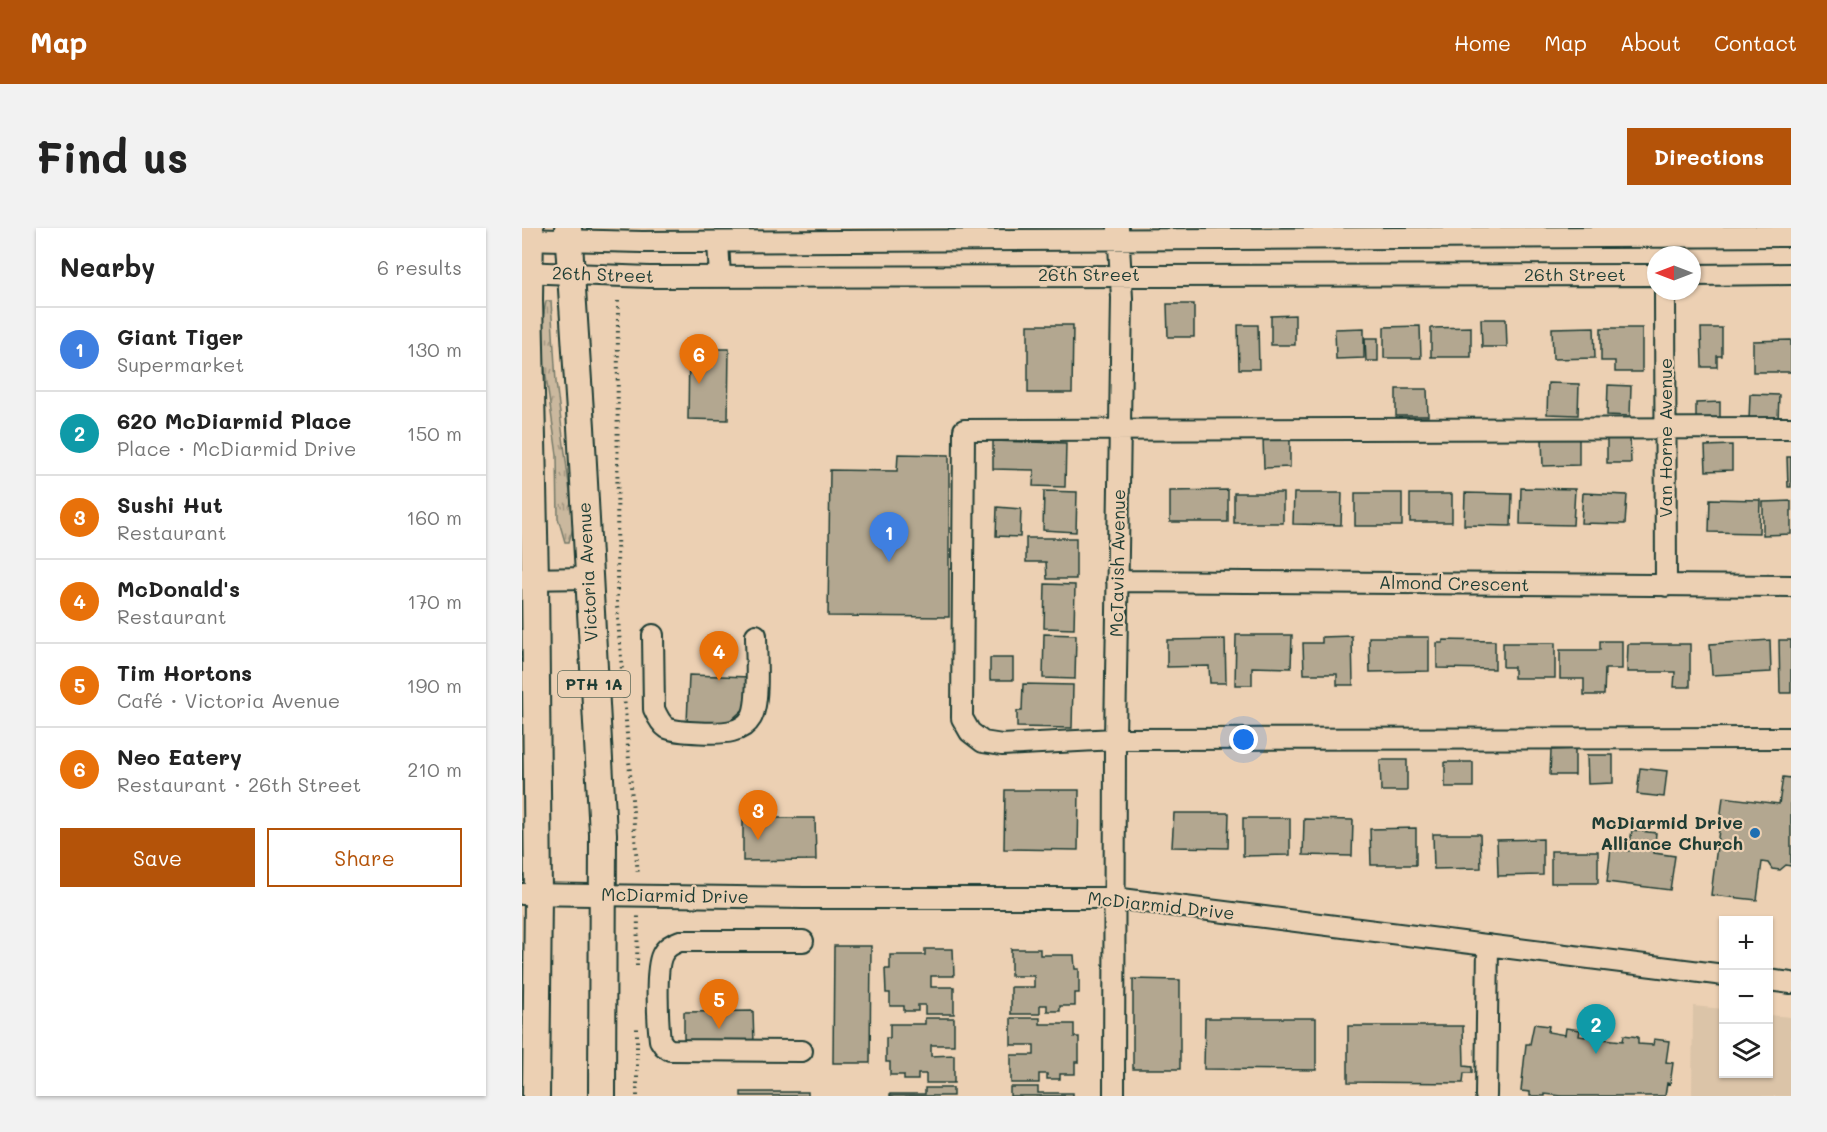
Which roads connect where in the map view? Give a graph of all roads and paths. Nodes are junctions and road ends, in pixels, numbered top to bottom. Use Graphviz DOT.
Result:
graph roads {
  1 [pos="567,234"];
  2 [pos="1118,234"];
  3 [pos="528,236"];
  4 [pos="1791,236"];
  5 [pos="1660,240"];
  6 [pos="718,242"];
  7 [pos="526,272"];
  8 [pos="570,273"];
  9 [pos="1791,274"];
  10 [pos="1121,275"];
  11 [pos="1647,275"];
  12 [pos="1701,275"];
  13 [pos="720,277"];
  14 [pos="1665,300"];
  15 [pos="618,301"];
  16 [pos="527,426"];
  17 [pos="1665,428"];
  18 [pos="1791,428"];
  19 [pos="1120,429"];
  20 [pos="589,578"];
  21 [pos="528,579"];
  22 [pos="1117,581"];
  23 [pos="1666,586"];
  24 [pos="1791,586"];
  25 [pos="653,635"];
  26 [pos="756,635"];
  27 [pos="529,733"];
  28 [pos="1791,738"];
  29 [pos="1114,739"];
  30 [pos="639,875"];
  31 [pos="530,894"];
  32 [pos="604,895"];
  33 [pos="1114,898"];
  34 [pos="802,941"];
  35 [pos="1488,945"];
  36 [pos="1719,974"];
  37 [pos="1773,981"];
  38 [pos="1791,983"];
  39 [pos="529,1047"];
  40 [pos="802,1051"];
  41 [pos="638,1071"];
  42 [pos="536,1096"];
  43 [pos="602,1096"];
  44 [pos="637,1096"];
  45 [pos="1114,1096"];
  46 [pos="1486,1096"];
  1 -- 3 [label="street, 26th Street"];
  1 -- 6 [label="street, 26th Street"];
  1 -- 8 [label="main road, Victoria Avenue / PTH 1A"];
  2 -- 5 [label="street, 26th Street"];
  2 -- 6 [label="street, 26th Street"];
  2 -- 10 [label="street, McTavish Avenue"];
  3 -- 7 [label="main road, PTH 1A"];
  4 -- 5 [label="street, 26th Street"];
  6 -- 13 [label="street"];
  7 -- 8 [label="street, 26th Street"];
  7 -- 16 [label="main road, PTH 1A"];
  8 -- 13 [label="street, 26th Street"];
  8 -- 20 [label="main road, Victoria Avenue / PTH 1A"];
  9 -- 12 [label="street"];
  10 -- 11 [label="street, 26th Street"];
  10 -- 13 [label="street, 26th Street"];
  10 -- 19 [label="street, McTavish Avenue"];
  14 -- 17 [label="street, Van Horne Avenue"];
  15 -- 30 [label="path"];
  16 -- 21 [label="main road, PTH 1A"];
  17 -- 18 [label="street"];
  17 -- 19 [label="street"];
  17 -- 23 [label="street, Van Horne Avenue"];
  19 -- 22 [label="street, McTavish Avenue"];
  19 -- 29 [label="street"];
  20 -- 21 [label="street"];
  20 -- 32 [label="main road, Victoria Avenue / PTH 1A"];
  21 -- 27 [label="main road, PTH 1A"];
  22 -- 23 [label="street, Almond Crescent"];
  22 -- 29 [label="street, McTavish Avenue"];
  23 -- 24 [label="street, Almond Crescent"];
  25 -- 26 [label="street"];
  27 -- 31 [label="main road, PTH 1A"];
  28 -- 29 [label="street"];
  29 -- 33 [label="street, McTavish Avenue"];
  31 -- 32 [label="street, McDiarmid Drive"];
  31 -- 39 [label="main road, PTH 1A"];
  32 -- 33 [label="street, McDiarmid Drive"];
  32 -- 43 [label="main road, Victoria Avenue / PTH 1A"];
  33 -- 35 [label="street, McDiarmid Drive"];
  33 -- 45 [label="street, McTavish Avenue"];
  34 -- 40 [label="street"];
  35 -- 36 [label="street, McDiarmid Drive"];
  35 -- 46 [label="street"];
  37 -- 38 [label="street"];
  39 -- 42 [label="main road, PTH 1A"];
  41 -- 44 [label="path"];
}
